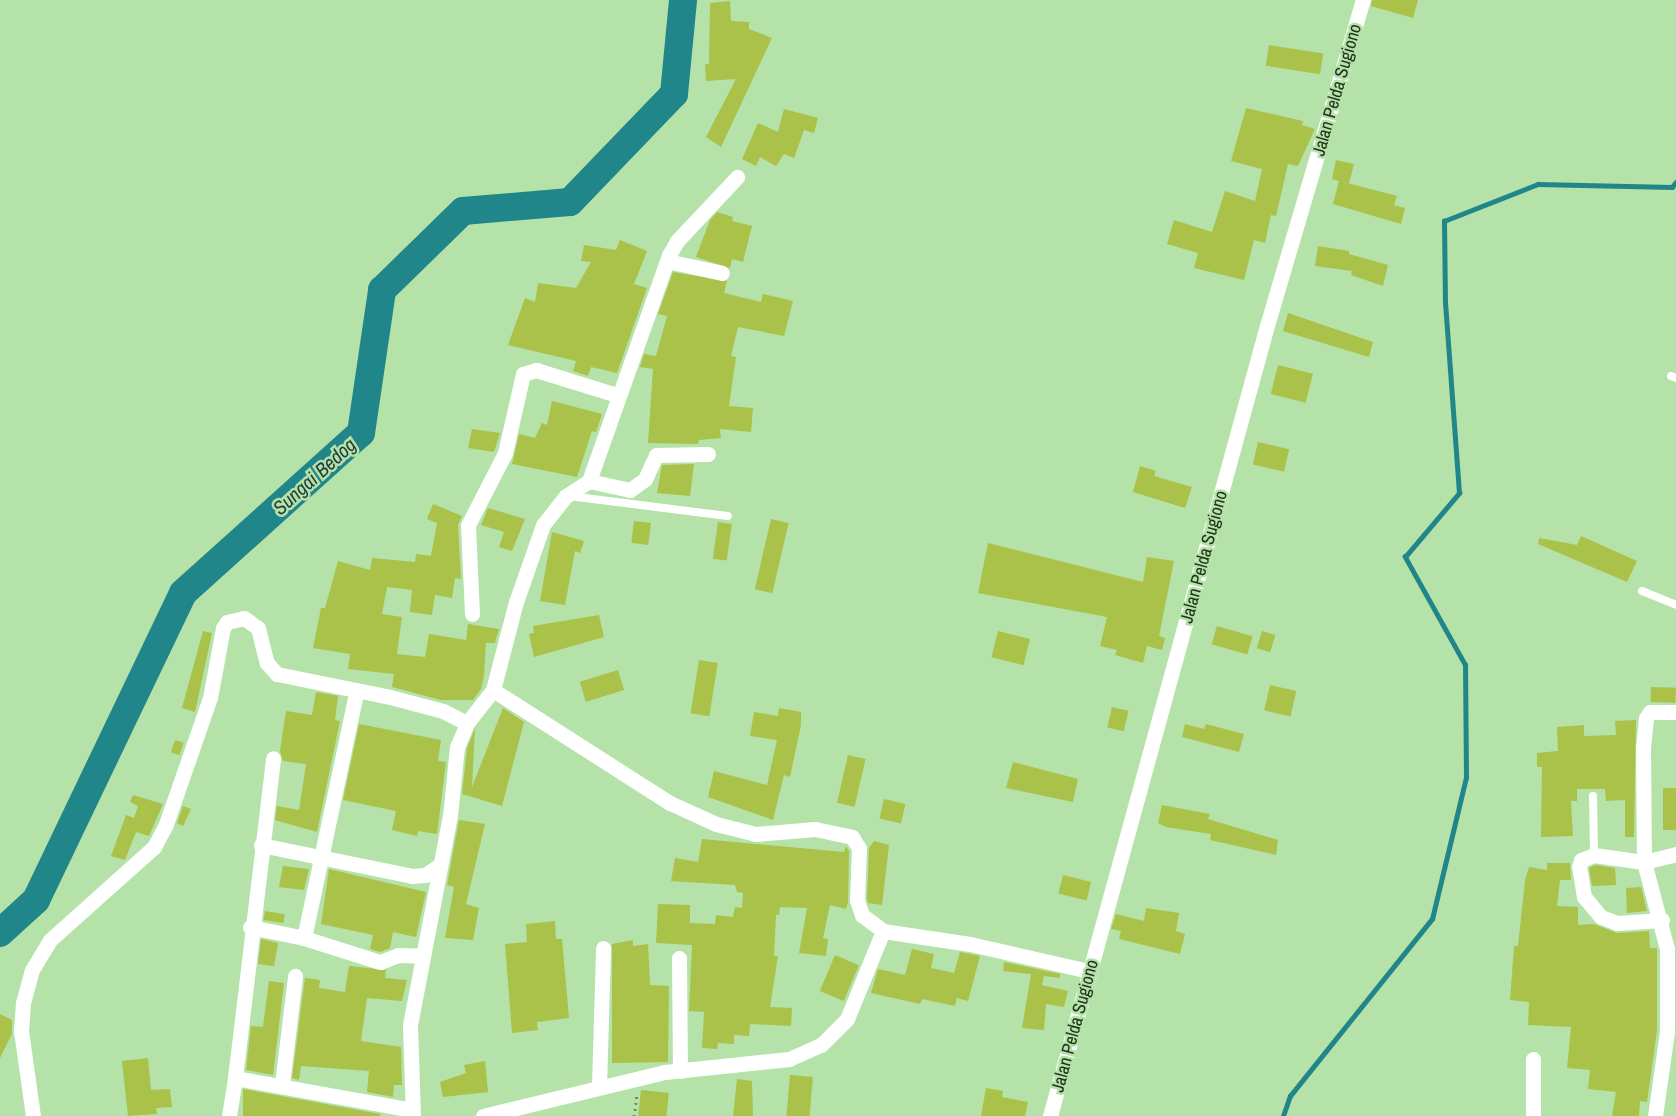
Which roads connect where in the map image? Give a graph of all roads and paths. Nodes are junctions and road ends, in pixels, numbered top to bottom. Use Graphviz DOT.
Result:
graph roads {
  1 [pos="1363,0"];
  2 [pos="737,177"];
  3 [pos="667,261"];
  4 [pos="722,273"];
  5 [pos="616,395"];
  6 [pos="708,454"];
  7 [pos="589,481"];
  8 [pos="566,496"];
  9 [pos="728,516"];
  10 [pos="1642,591"];
  11 [pos="1676,605"];
  12 [pos="472,614"];
  13 [pos="493,690"];
  14 [pos="356,693"];
  15 [pos="1676,712"];
  16 [pos="466,723"];
  17 [pos="273,758"];
  18 [pos="1593,796"];
  19 [pos="261,845"];
  20 [pos="1676,854"];
  21 [pos="1594,855"];
  22 [pos="322,858"];
  23 [pos="1644,862"];
  24 [pos="440,865"];
  25 [pos="1662,920"];
  26 [pos="250,927"];
  27 [pos="884,931"];
  28 [pos="304,938"];
  29 [pos="603,948"];
  30 [pos="1672,949"];
  31 [pos="422,956"];
  32 [pos="679,958"];
  33 [pos="1089,971"];
  34 [pos="295,976"];
  35 [pos="1671,1033"];
  36 [pos="1533,1059"];
  37 [pos="680,1071"];
  38 [pos="638,1077"];
  39 [pos="235,1078"];
  40 [pos="282,1084"];
  41 [pos="599,1086"];
  42 [pos="412,1113"];
  43 [pos="33,1116"];
  44 [pos="229,1116"];
  45 [pos="483,1116"];
  46 [pos="634,1116"];
  47 [pos="1050,1116"];
  48 [pos="1533,1116"];
  49 [pos="1655,1116"];
  1 -- 33 [label="street, Jalan Pelda Sugiono"];
  2 -- 3 [label="street"];
  3 -- 4 [label="street"];
  3 -- 5 [label="street"];
  5 -- 7 [label="street"];
  5 -- 12 [label="street"];
  6 -- 7 [label="street"];
  7 -- 8 [label="street"];
  8 -- 9 [label="lane"];
  8 -- 13 [label="street"];
  10 -- 11 [label="lane"];
  13 -- 16 [label="street"];
  13 -- 27 [label="street"];
  14 -- 16 [label="street"];
  14 -- 22 [label="street"];
  14 -- 43 [label="street"];
  15 -- 23 [label="street"];
  16 -- 24 [label="street"];
  17 -- 19 [label="street"];
  18 -- 21 [label="lane"];
  19 -- 22 [label="street"];
  19 -- 26 [label="street"];
  20 -- 23 [label="street"];
  21 -- 23 [label="street"];
  21 -- 25 [label="street"];
  22 -- 24 [label="street"];
  22 -- 28 [label="street"];
  23 -- 25 [label="street"];
  24 -- 31 [label="street"];
  25 -- 30 [label="street"];
  26 -- 28 [label="street"];
  26 -- 39 [label="street"];
  27 -- 33 [label="street"];
  27 -- 37 [label="street"];
  28 -- 31 [label="street"];
  29 -- 41 [label="street"];
  30 -- 35 [label="street"];
  31 -- 42 [label="street"];
  32 -- 37 [label="street"];
  33 -- 47 [label="street, Jalan Pelda Sugiono"];
  34 -- 40 [label="street"];
  35 -- 49 [label="street"];
  36 -- 48 [label="street"];
  37 -- 38 [label="street"];
  38 -- 41 [label="street"];
  38 -- 46 [label="path"];
  39 -- 40 [label="street"];
  39 -- 44 [label="street"];
  40 -- 42 [label="street"];
  41 -- 45 [label="street"];
}
